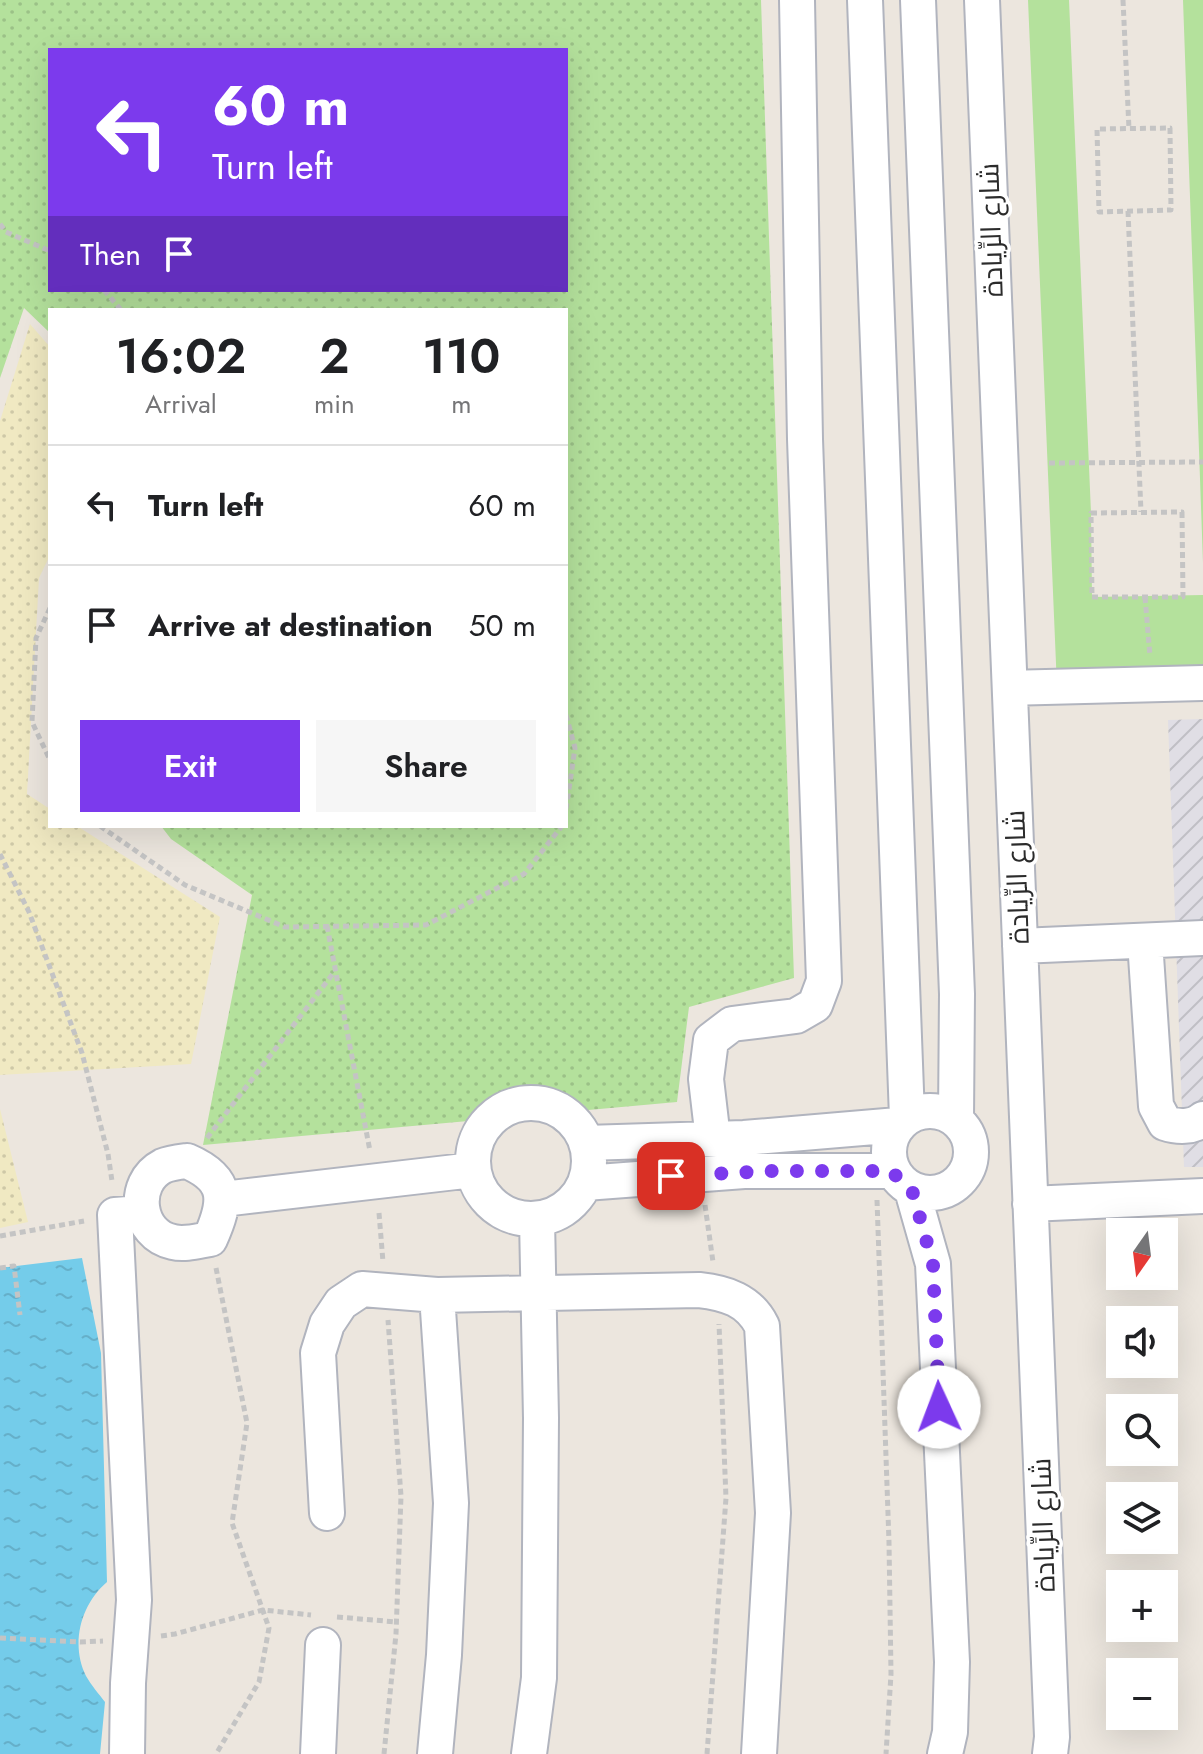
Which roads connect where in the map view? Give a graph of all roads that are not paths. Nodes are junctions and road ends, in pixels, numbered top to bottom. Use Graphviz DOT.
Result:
graph roads {
  1 [pos="797,0"];
  2 [pos="865,0"];
  3 [pos="918,0"];
  4 [pos="982,0"];
  5 [pos="1203,683"];
  6 [pos="1010,688"];
  7 [pos="1203,938"];
  8 [pos="1145,941"];
  9 [pos="1020,946"];
  10 [pos="956,1119"];
  11 [pos="1203,1119"];
  12 [pos="903,1121"];
  13 [pos="713,1139"];
  14 [pos="586,1143"];
  15 [pos="473,1170"];
  16 [pos="902,1180"];
  17 [pos="585,1183"];
  18 [pos="951,1188"];
  19 [pos="1203,1196"];
  20 [pos="223,1199"];
  21 [pos="1030,1204"];
  22 [pos="128,1214"];
  23 [pos="537,1219"];
  24 [pos="933,1264"];
  25 [pos="538,1293"];
  26 [pos="437,1295"];
  27 [pos="327,1513"];
  28 [pos="323,1645"];
  29 [pos="127,1754"];
  30 [pos="318,1754"];
  31 [pos="435,1754"];
  32 [pos="529,1754"];
  33 [pos="759,1754"];
  34 [pos="945,1754"];
  35 [pos="1050,1754"];
  1 -- 13 [label="street"];
  2 -- 12 [label="street"];
  3 -- 10 [label="street"];
  4 -- 6 [label="street, شارع الرِّيادة"];
  5 -- 6 [label="street"];
  6 -- 9 [label="street, شارع الرِّيادة"];
  7 -- 8 [label="street"];
  8 -- 9 [label="street"];
  8 -- 11 [label="street"];
  9 -- 21 [label="street, شارع الرِّيادة"];
  10 -- 12 [label="street"];
  10 -- 18 [label="street"];
  12 -- 13 [label="street"];
  12 -- 16 [label="street"];
  13 -- 14 [label="street"];
  14 -- 15 [label="street"];
  14 -- 17 [label="street"];
  15 -- 20 [label="street"];
  15 -- 23 [label="street"];
  16 -- 17 [label="street"];
  16 -- 18 [label="street"];
  16 -- 24 [label="street"];
  17 -- 23 [label="street"];
  18 -- 24 [label="street"];
  19 -- 21 [label="street"];
  20 -- 22 [label="street"];
  20 -- 22 [label="street"];
  21 -- 35 [label="street, شارع الرِّيادة"];
  22 -- 29 [label="street"];
  23 -- 25 [label="street"];
  24 -- 34 [label="street"];
  25 -- 26 [label="street"];
  25 -- 32 [label="street"];
  25 -- 33 [label="street"];
  26 -- 27 [label="street"];
  26 -- 31 [label="street"];
  28 -- 30 [label="street"];
}
